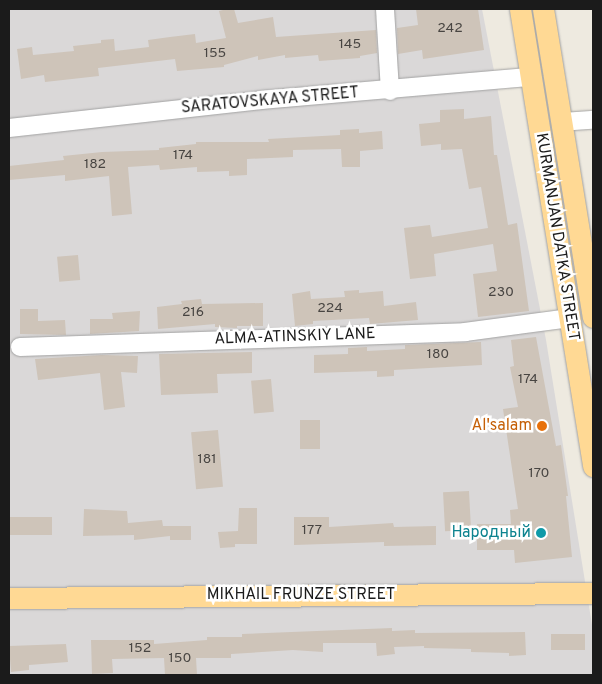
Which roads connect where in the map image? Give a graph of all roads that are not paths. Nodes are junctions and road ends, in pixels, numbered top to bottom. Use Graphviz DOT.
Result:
graph roads {
  1 [pos="385,9"];
  2 [pos="520,9"];
  3 [pos="543,9"];
  4 [pos="531,77"];
  5 [pos="390,91"];
  6 [pos="593,120"];
  7 [pos="561,122"];
  8 [pos="9,128"];
  9 [pos="593,317"];
  10 [pos="570,318"];
  11 [pos="20,347"];
  12 [pos="593,466"];
  13 [pos="593,593"];
  14 [pos="9,598"];
  1 -- 5 [label="street"];
  2 -- 4 [label="main road, KURMANJAN DATKA STREET"];
  3 -- 7 [label="main road"];
  4 -- 5 [label="street, SARATOVSKAYA STREET"];
  4 -- 10 [label="main road, KURMANJAN DATKA STREET"];
  5 -- 8 [label="street, SARATOVSKAYA STREET"];
  6 -- 7 [label="street"];
  7 -- 9 [label="main road"];
  10 -- 11 [label="street, ALMA-ATINSKIY LANE"];
  10 -- 12 [label="main road, KURMANJAN DATKA STREET"];
  13 -- 14 [label="main road, MIKHAIL FRUNZE STREET"];
}
